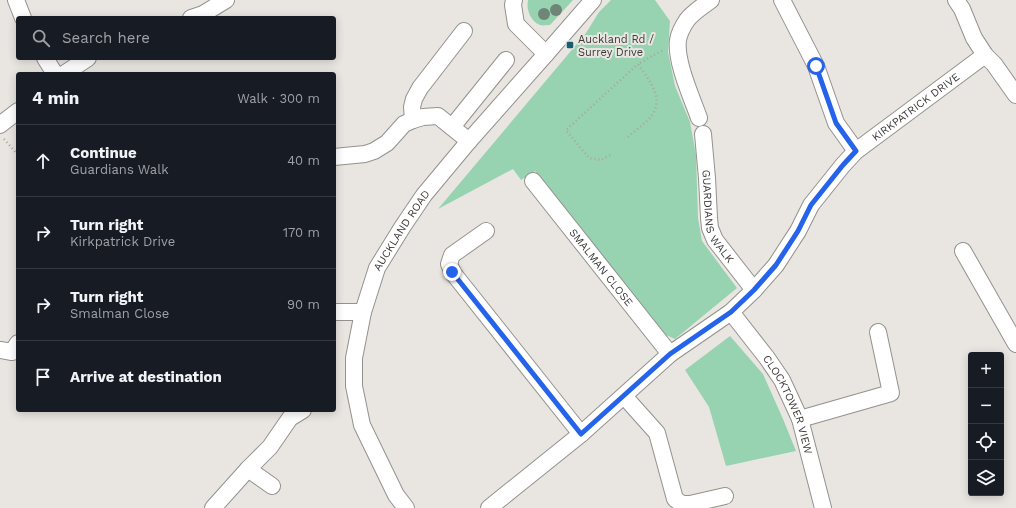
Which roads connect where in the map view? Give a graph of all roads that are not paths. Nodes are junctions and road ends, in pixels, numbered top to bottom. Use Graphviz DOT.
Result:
graph roads {
  1 [pos="16,0"];
  2 [pos="226,0"];
  3 [pos="514,0"];
  4 [pos="593,0"];
  5 [pos="711,0"];
  6 [pos="782,0"];
  7 [pos="956,0"];
  8 [pos="22,16"];
  9 [pos="197,16"];
  10 [pos="464,31"];
  11 [pos="546,54"];
  12 [pos="985,55"];
  13 [pos="46,60"];
  14 [pos="85,60"];
  15 [pos="506,60"];
  16 [pos="54,72"];
  17 [pos="67,72"];
  18 [pos="1016,94"];
  19 [pos="16,113"];
  20 [pos="699,118"];
  21 [pos="412,120"];
  22 [pos="0,125"];
  23 [pos="452,126"];
  24 [pos="703,134"];
  25 [pos="469,141"];
  26 [pos="856,151"];
  27 [pos="336,157"];
  28 [pos="533,181"];
  29 [pos="486,231"];
  30 [pos="963,251"];
  31 [pos="754,290"];
  32 [pos="336,312"];
  33 [pos="363,312"];
  34 [pos="731,312"];
  35 [pos="878,332"];
  36 [pos="1016,344"];
  37 [pos="670,354"];
  38 [pos="624,396"];
  39 [pos="300,412"];
  40 [pos="800,419"];
  41 [pos="581,434"];
  42 [pos="248,469"];
  43 [pos="272,486"];
  44 [pos="725,496"];
  45 [pos="213,508"];
  46 [pos="406,508"];
  47 [pos="489,508"];
  48 [pos="823,508"];
  1 -- 8 [label="street"];
  2 -- 9 [label="street"];
  3 -- 11 [label="street"];
  4 -- 11 [label="street, AUCKLAND ROAD"];
  5 -- 20 [label="street"];
  6 -- 26 [label="street"];
  7 -- 12 [label="street"];
  10 -- 21 [label="street"];
  11 -- 25 [label="street, AUCKLAND ROAD"];
  12 -- 18 [label="street"];
  12 -- 26 [label="street, KIRKPATRICK DRIVE"];
  13 -- 16 [label="street"];
  14 -- 17 [label="street"];
  15 -- 23 [label="street"];
  19 -- 22 [label="street"];
  21 -- 23 [label="street"];
  21 -- 27 [label="street"];
  23 -- 25 [label="street"];
  24 -- 31 [label="street, GUARDIANS WALK"];
  25 -- 33 [label="street, AUCKLAND ROAD"];
  26 -- 31 [label="street, KIRKPATRICK DRIVE"];
  28 -- 37 [label="street, SMALMAN CLOSE"];
  29 -- 41 [label="street"];
  30 -- 36 [label="street"];
  31 -- 34 [label="street, KIRKPATRICK DRIVE"];
  32 -- 33 [label="street"];
  33 -- 46 [label="street, AUCKLAND ROAD"];
  34 -- 37 [label="street, KIRKPATRICK DRIVE"];
  34 -- 40 [label="street, CLOCKTOWER VIEW"];
  35 -- 40 [label="street"];
  37 -- 38 [label="street, KIRKPATRICK DRIVE"];
  38 -- 41 [label="street, KIRKPATRICK DRIVE"];
  38 -- 44 [label="street"];
  39 -- 42 [label="street"];
  40 -- 48 [label="street, CLOCKTOWER VIEW"];
  41 -- 47 [label="street, KIRKPATRICK DRIVE"];
  42 -- 43 [label="street"];
  42 -- 45 [label="street"];
}
